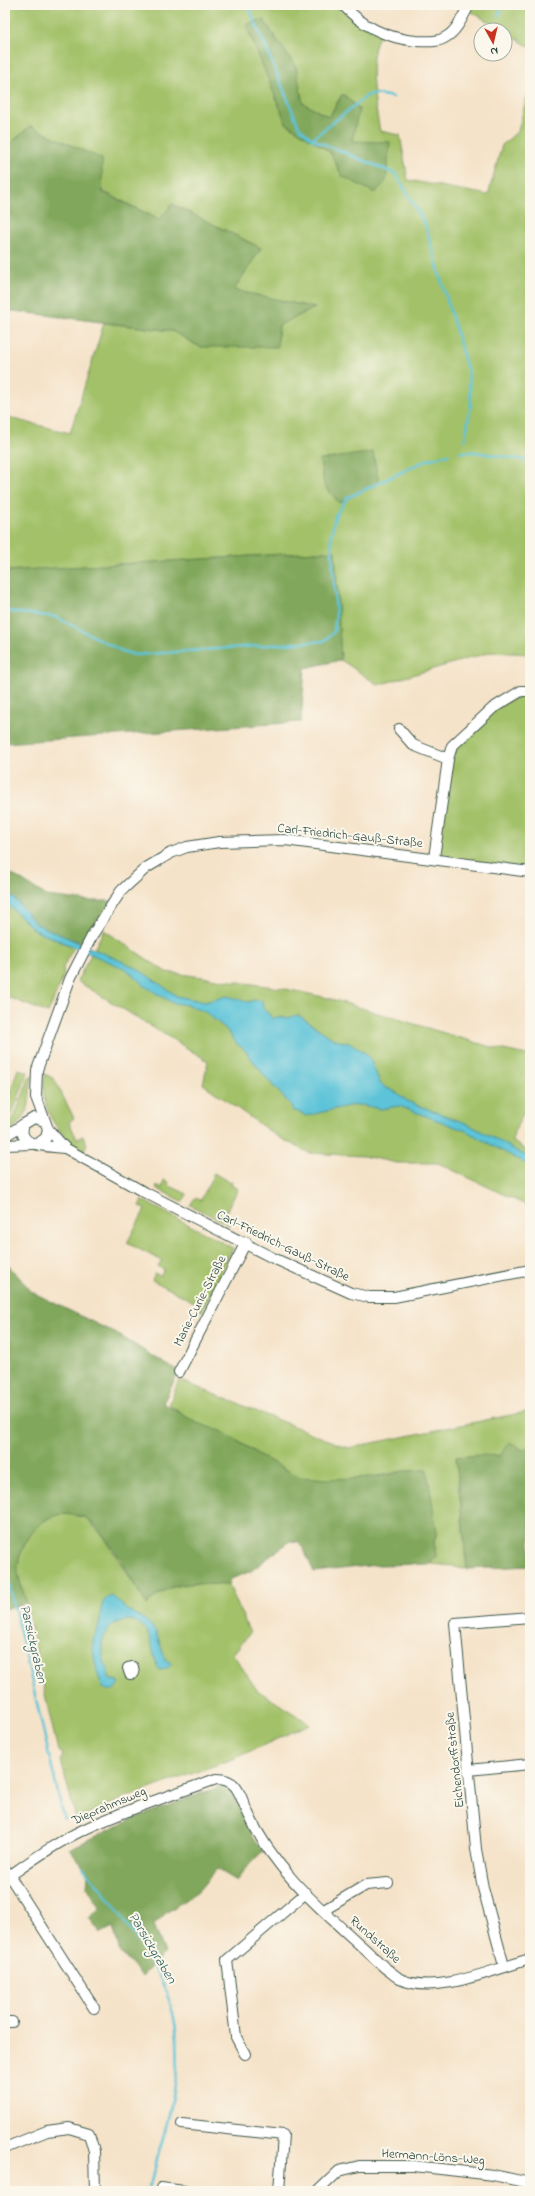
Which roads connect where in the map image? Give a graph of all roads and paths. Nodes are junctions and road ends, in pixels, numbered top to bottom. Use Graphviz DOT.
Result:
graph roads {
  1 [pos="343,5"];
  2 [pos="470,5"];
  3 [pos="530,692"];
  4 [pos="400,729"];
  5 [pos="448,759"];
  6 [pos="434,858"];
  7 [pos="530,872"];
  8 [pos="36,1097"];
  9 [pos="25,1123"];
  10 [pos="46,1125"];
  11 [pos="5,1136"];
  12 [pos="35,1144"];
  13 [pos="5,1145"];
  14 [pos="65,1148"];
  15 [pos="246,1242"];
  16 [pos="530,1270"];
  17 [pos="179,1372"];
  18 [pos="530,1617"];
  19 [pos="530,1764"];
  20 [pos="468,1770"];
  21 [pos="227,1779"];
  22 [pos="6,1875"];
  23 [pos="388,1882"];
  24 [pos="306,1893"];
  25 [pos="324,1910"];
  26 [pos="530,1959"];
  27 [pos="504,1966"];
  28 [pos="94,2008"];
  29 [pos="245,2054"];
  30 [pos="182,2124"];
  31 [pos="5,2148"];
  32 [pos="530,2183"];
  33 [pos="161,2188"];
  34 [pos="95,2191"];
  35 [pos="184,2191"];
  36 [pos="279,2191"];
  37 [pos="318,2191"];
  1 -- 2 [label="street"];
  3 -- 5 [label="street, Carl-Friedrich-Gauß-Straße"];
  4 -- 5 [label="street"];
  5 -- 6 [label="street, Carl-Friedrich-Gauß-Straße"];
  6 -- 7 [label="street, Carl-Friedrich-Gauß-Straße"];
  6 -- 8 [label="street, Carl-Friedrich-Gauß-Straße"];
  8 -- 9 [label="street, Carl-Friedrich-Gauß-Straße"];
  8 -- 10 [label="street, Carl-Friedrich-Gauß-Straße"];
  9 -- 10 [label="street"];
  9 -- 11 [label="street"];
  9 -- 12 [label="street"];
  10 -- 12 [label="street"];
  10 -- 14 [label="street, Carl-Friedrich-Gauß-Straße"];
  12 -- 13 [label="street, Carl-Friedrich-Gauß-Straße"];
  12 -- 14 [label="street, Carl-Friedrich-Gauß-Straße"];
  14 -- 15 [label="street, Carl-Friedrich-Gauß-Straße"];
  15 -- 16 [label="street, Carl-Friedrich-Gauß-Straße"];
  15 -- 17 [label="street, Marie-Curie-Straße"];
  18 -- 20 [label="street, Eichendorffstraße"];
  19 -- 20 [label="street"];
  20 -- 27 [label="street, Eichendorffstraße"];
  21 -- 22 [label="street, Dieprahmsweg"];
  21 -- 24 [label="street, Rundstraße"];
  22 -- 28 [label="street, Dieprahmsweg"];
  23 -- 25 [label="street"];
  24 -- 25 [label="street, Rundstraße"];
  24 -- 29 [label="street"];
  25 -- 27 [label="street, Rundstraße"];
  26 -- 27 [label="street, Rundstraße"];
  30 -- 36 [label="street"];
  31 -- 34 [label="street"];
  32 -- 37 [label="street, Hermann-Löns-Weg"];
  33 -- 35 [label="street"];
}
